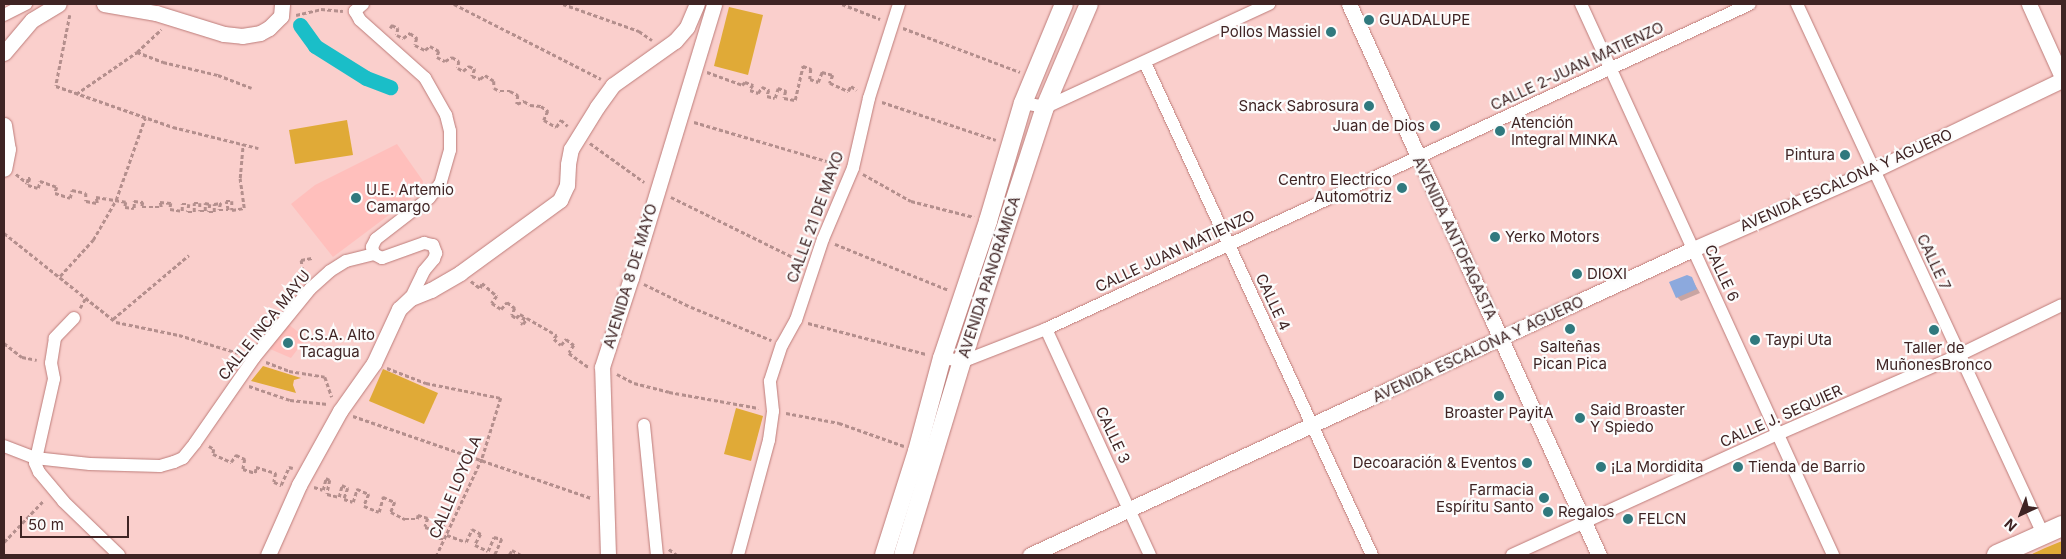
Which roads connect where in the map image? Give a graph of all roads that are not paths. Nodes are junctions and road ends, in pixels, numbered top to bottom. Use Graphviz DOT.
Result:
graph roads {
  1 [pos="26,4"];
  2 [pos="104,4"];
  3 [pos="697,4"];
  4 [pos="714,4"];
  5 [pos="899,4"];
  6 [pos="1064,4"];
  7 [pos="1089,4"];
  8 [pos="1269,4"];
  9 [pos="1349,4"];
  10 [pos="1581,4"];
  11 [pos="1750,4"];
  12 [pos="1796,4"];
  13 [pos="2029,4"];
  14 [pos="64,8"];
  15 [pos="359,8"];
  16 [pos="282,10"];
  17 [pos="4,15"];
  18 [pos="4,53"];
  19 [pos="1145,63"];
  20 [pos="1610,68"];
  21 [pos="2062,78"];
  22 [pos="1023,103"];
  23 [pos="1045,107"];
  24 [pos="4,125"];
  25 [pos="1418,157"];
  26 [pos="8,170"];
  27 [pos="1874,170"];
  28 [pos="1228,244"];
  29 [pos="1693,249"];
  30 [pos="374,254"];
  31 [pos="411,298"];
  32 [pos="2062,304"];
  33 [pos="74,318"];
  34 [pos="1046,329"];
  35 [pos="1501,337"];
  36 [pos="1959,355"];
  37 [pos="942,358"];
  38 [pos="962,362"];
  39 [pos="644,425"];
  40 [pos="1312,426"];
  41 [pos="1778,434"];
  42 [pos="4,446"];
  43 [pos="35,458"];
  44 [pos="1129,510"];
  45 [pos="1584,522"];
  46 [pos="2062,526"];
  47 [pos="2043,534"];
  48 [pos="119,555"];
  49 [pos="268,555"];
  50 [pos="608,555"];
  51 [pos="657,555"];
  52 [pos="738,555"];
  53 [pos="884,555"];
  54 [pos="903,555"];
  55 [pos="1030,555"];
  56 [pos="1150,555"];
  57 [pos="1372,555"];
  58 [pos="1512,555"];
  59 [pos="1599,555"];
  60 [pos="1833,555"];
  61 [pos="1997,555"];
  1 -- 17 [label="street"];
  2 -- 16 [label="street"];
  3 -- 31 [label="street"];
  4 -- 50 [label="street, AVENIDA 8 DE MAYO"];
  5 -- 52 [label="street, CALLE 21 DE MAYO"];
  6 -- 22 [label="main road, AVENIDA PANORÁMICA"];
  7 -- 23 [label="main road, AVENIDA PANORÁMICA"];
  8 -- 19 [label="street"];
  9 -- 25 [label="street, AVENIDA ANTOFAGASTA"];
  10 -- 20 [label="street, CALLE 6"];
  11 -- 20 [label="street, CALLE 2-JUAN MATIENZO"];
  12 -- 27 [label="street, CALLE 7"];
  13 -- 21 [label="street"];
  14 -- 18 [label="street"];
  15 -- 30 [label="street"];
  19 -- 23 [label="street"];
  19 -- 28 [label="street, CALLE 4"];
  20 -- 25 [label="street, CALLE 2-JUAN MATIENZO"];
  20 -- 29 [label="street, CALLE 6"];
  21 -- 27 [label="street, AVENIDA ESCALONA Y AGUERO"];
  22 -- 23 [label="street"];
  22 -- 37 [label="main road, AVENIDA PANORÁMICA"];
  23 -- 38 [label="main road, AVENIDA PANORÁMICA"];
  24 -- 26 [label="street"];
  25 -- 28 [label="street, CALLE JUAN MATIENZO"];
  25 -- 35 [label="street, AVENIDA ANTOFAGASTA"];
  27 -- 29 [label="street, AVENIDA ESCALONA Y AGUERO"];
  27 -- 36 [label="street, CALLE 7"];
  28 -- 34 [label="street, CALLE JUAN MATIENZO"];
  28 -- 40 [label="street, CALLE 4"];
  29 -- 35 [label="street, AVENIDA ESCALONA Y AGUERO"];
  29 -- 41 [label="street, CALLE 6"];
  30 -- 31 [label="street, CALLE INCA MAYU"];
  30 -- 43 [label="street, CALLE INCA MAYU"];
  31 -- 49 [label="street"];
  32 -- 36 [label="street, CALLE J. SEQUIER"];
  33 -- 43 [label="street"];
  34 -- 38 [label="street, CALLE JUAN MATIENZO"];
  34 -- 44 [label="street, CALLE 3"];
  35 -- 40 [label="street, AVENIDA ESCALONA Y AGUERO"];
  35 -- 45 [label="street, AVENIDA ANTOFAGASTA"];
  36 -- 41 [label="street, CALLE J. SEQUIER"];
  36 -- 47 [label="street, CALLE 7"];
  37 -- 38 [label="street"];
  37 -- 53 [label="main road, AVENIDA PANORÁMICA"];
  38 -- 54 [label="main road, AVENIDA PANORÁMICA"];
  39 -- 51 [label="street"];
  40 -- 44 [label="street, AVENIDA ESCALONA Y AGUERO"];
  40 -- 57 [label="street, CALLE 4"];
  41 -- 45 [label="street, CALLE J. SEQUIER"];
  41 -- 60 [label="street, CALLE 6"];
  42 -- 43 [label="street, CALLE INCA MAYU"];
  43 -- 48 [label="street"];
  44 -- 55 [label="street, AVENIDA ESCALONA Y AGUERO"];
  44 -- 56 [label="street, CALLE 3"];
  45 -- 58 [label="street, CALLE J. SEQUIER"];
  45 -- 59 [label="street, AVENIDA ANTOFAGASTA"];
  46 -- 47 [label="main road"];
  47 -- 61 [label="main road"];
}
